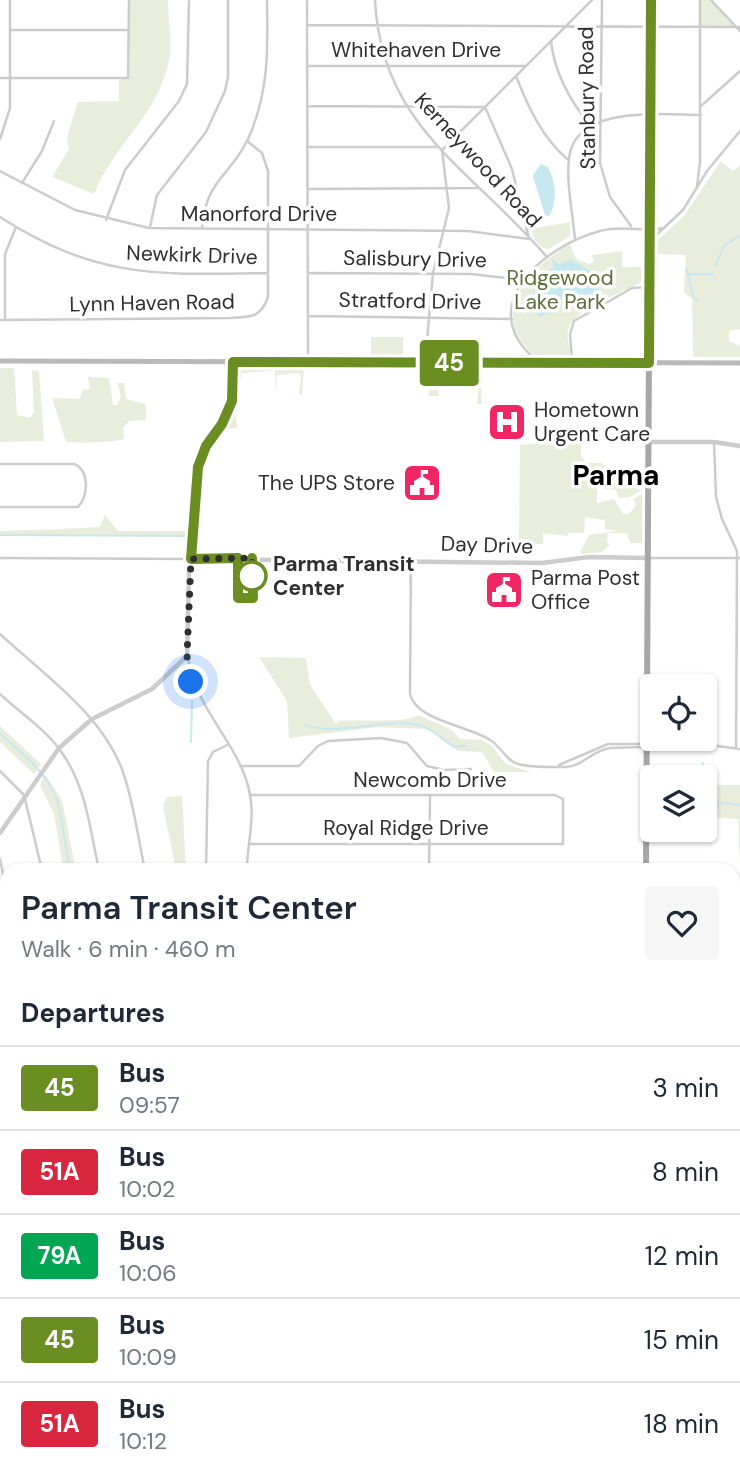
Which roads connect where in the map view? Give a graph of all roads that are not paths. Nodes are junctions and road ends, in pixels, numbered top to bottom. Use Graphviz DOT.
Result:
graph roads {
  1 [pos="10,0"];
  2 [pos="129,0"];
  3 [pos="189,0"];
  4 [pos="228,0"];
  5 [pos="267,0"];
  6 [pos="307,0"];
  7 [pos="375,0"];
  8 [pos="592,0"];
  9 [pos="602,0"];
  10 [pos="651,0"];
  11 [pos="701,0"];
  12 [pos="711,0"];
  13 [pos="307,25"];
  14 [pos="376,26"];
  15 [pos="565,26"];
  16 [pos="601,26"];
  17 [pos="701,26"];
  18 [pos="651,27"];
  19 [pos="739,28"];
  20 [pos="10,30"];
  21 [pos="128,30"];
  22 [pos="551,42"];
  23 [pos="307,66"];
  24 [pos="386,66"];
  25 [pos="525,66"];
  26 [pos="740,71"];
  27 [pos="516,76"];
  28 [pos="0,78"];
  29 [pos="10,78"];
  30 [pos="307,106"];
  31 [pos="404,106"];
  32 [pos="701,106"];
  33 [pos="485,107"];
  34 [pos="651,115"];
  35 [pos="701,115"];
  36 [pos="54,121"];
  37 [pos="600,122"];
  38 [pos="590,125"];
  39 [pos="740,131"];
  40 [pos="0,139"];
  41 [pos="247,141"];
  42 [pos="307,147"];
  43 [pos="440,149"];
  44 [pos="568,160"];
  45 [pos="700,167"];
  46 [pos="0,171"];
  47 [pos="707,171"];
  48 [pos="21,184"];
  49 [pos="696,186"];
  50 [pos="478,188"];
  51 [pos="308,189"];
  52 [pos="449,190"];
  53 [pos="0,217"];
  54 [pos="106,220"];
  55 [pos="16,227"];
  56 [pos="149,228"];
  57 [pos="634,228"];
  58 [pos="664,228"];
  59 [pos="650,229"];
  60 [pos="202,230"];
  61 [pos="268,230"];
  62 [pos="308,230"];
  63 [pos="445,231"];
  64 [pos="529,239"];
  65 [pos="575,240"];
  66 [pos="650,241"];
  67 [pos="546,256"];
  68 [pos="433,273"];
  69 [pos="268,274"];
  70 [pos="308,274"];
  71 [pos="522,280"];
  72 [pos="650,286"];
  73 [pos="308,316"];
  74 [pos="427,316"];
  75 [pos="512,319"];
  76 [pos="0,320"];
  77 [pos="5,320"];
  78 [pos="0,361"];
  79 [pos="233,362"];
  80 [pos="308,363"];
  81 [pos="425,363"];
  82 [pos="539,363"];
  83 [pos="649,363"];
  84 [pos="740,363"];
  85 [pos="572,364"];
  86 [pos="649,442"];
  87 [pos="714,442"];
  88 [pos="740,446"];
  89 [pos="0,464"];
  90 [pos="0,508"];
  91 [pos="0,558"];
  92 [pos="648,558"];
  93 [pos="739,558"];
  94 [pos="191,559"];
  95 [pos="411,559"];
  96 [pos="739,604"];
  97 [pos="0,634"];
  98 [pos="738,651"];
  99 [pos="187,656"];
  100 [pos="179,663"];
  101 [pos="188,664"];
  102 [pos="647,674"];
  103 [pos="0,694"];
  104 [pos="92,719"];
  105 [pos="640,743"];
  106 [pos="227,745"];
  107 [pos="59,748"];
  108 [pos="717,748"];
  109 [pos="738,748"];
  110 [pos="647,751"];
  111 [pos="240,766"];
  112 [pos="471,769"];
  113 [pos="0,771"];
  114 [pos="24,795"];
  115 [pos="251,795"];
  116 [pos="430,796"];
  117 [pos="0,833"];
  118 [pos="250,844"];
  119 [pos="430,844"];
  120 [pos="563,844"];
  121 [pos="40,863"];
  122 [pos="98,863"];
  123 [pos="143,863"];
  124 [pos="206,863"];
  125 [pos="248,863"];
  126 [pos="429,863"];
  127 [pos="646,863"];
  1 -- 20 [label="street"];
  2 -- 21 [label="street"];
  3 -- 54 [label="street"];
  4 -- 56 [label="street"];
  5 -- 41 [label="street"];
  6 -- 13 [label="street"];
  7 -- 14 [label="street, Kerneywood Road"];
  8 -- 15 [label="street"];
  9 -- 16 [label="street, Stanbury Road"];
  10 -- 18 [label="main road"];
  11 -- 17 [label="street"];
  12 -- 19 [label="street"];
  13 -- 14 [label="street"];
  13 -- 23 [label="street"];
  14 -- 15 [label="street"];
  14 -- 24 [label="street, Kerneywood Road"];
  15 -- 16 [label="street"];
  15 -- 22 [label="street"];
  16 -- 18 [label="street"];
  16 -- 37 [label="street, Stanbury Road"];
  17 -- 18 [label="street"];
  17 -- 19 [label="street"];
  17 -- 32 [label="street"];
  18 -- 34 [label="main road"];
  20 -- 21 [label="street"];
  20 -- 29 [label="street"];
  21 -- 29 [label="street"];
  22 -- 25 [label="street"];
  22 -- 38 [label="street"];
  23 -- 24 [label="street, Whitehaven Drive"];
  23 -- 30 [label="street"];
  24 -- 25 [label="street, Whitehaven Drive"];
  24 -- 31 [label="street, Kerneywood Road"];
  25 -- 27 [label="street"];
  26 -- 32 [label="street"];
  27 -- 33 [label="street"];
  27 -- 44 [label="street"];
  28 -- 29 [label="street"];
  29 -- 40 [label="street"];
  30 -- 31 [label="street"];
  30 -- 42 [label="street"];
  31 -- 33 [label="street"];
  31 -- 43 [label="street, Kerneywood Road"];
  32 -- 35 [label="street"];
  33 -- 43 [label="street"];
  33 -- 64 [label="street"];
  34 -- 35 [label="street"];
  34 -- 37 [label="street"];
  34 -- 59 [label="main road"];
  35 -- 45 [label="street"];
  36 -- 48 [label="street"];
  37 -- 38 [label="street"];
  37 -- 57 [label="street, Stanbury Road"];
  38 -- 44 [label="street"];
  39 -- 47 [label="street"];
  41 -- 60 [label="street"];
  41 -- 61 [label="street, Lynn Haven Road"];
  42 -- 43 [label="street"];
  42 -- 51 [label="street"];
  43 -- 50 [label="street, Kerneywood Road"];
  43 -- 52 [label="street"];
  44 -- 65 [label="street"];
  45 -- 47 [label="street"];
  45 -- 49 [label="street"];
  46 -- 48 [label="street, Manorford Drive"];
  47 -- 49 [label="street"];
  48 -- 54 [label="street, Manorford Drive"];
  49 -- 58 [label="street"];
  50 -- 52 [label="street"];
  50 -- 64 [label="street, Kerneywood Road"];
  51 -- 52 [label="street"];
  51 -- 62 [label="street"];
  52 -- 63 [label="street"];
  53 -- 55 [label="street, Newkirk Drive"];
  54 -- 56 [label="street, Manorford Drive"];
  55 -- 69 [label="street, Newkirk Drive"];
  55 -- 77 [label="street"];
  56 -- 60 [label="street, Manorford Drive"];
  57 -- 59 [label="street"];
  57 -- 65 [label="street"];
  58 -- 59 [label="street"];
  58 -- 66 [label="street"];
  59 -- 66 [label="main road"];
  60 -- 61 [label="street, Manorford Drive"];
  61 -- 62 [label="street, Manorford Drive"];
  61 -- 69 [label="street, Lynn Haven Road"];
  62 -- 63 [label="street, Manorford Drive"];
  62 -- 70 [label="street"];
  63 -- 64 [label="street, Manorford Drive"];
  63 -- 68 [label="street"];
  64 -- 67 [label="street, Kerneywood Road"];
  65 -- 67 [label="street"];
  66 -- 72 [label="main road"];
  67 -- 71 [label="street"];
  68 -- 70 [label="street, Salisbury Drive"];
  68 -- 71 [label="street, Salisbury Drive"];
  68 -- 74 [label="street"];
  69 -- 77 [label="street, Lynn Haven Road"];
  70 -- 73 [label="street"];
  71 -- 75 [label="street"];
  72 -- 83 [label="main road"];
  72 -- 85 [label="street"];
  73 -- 74 [label="street, Stratford Drive"];
  73 -- 80 [label="street"];
  74 -- 75 [label="street, Stratford Drive"];
  74 -- 81 [label="street"];
  75 -- 82 [label="street"];
  76 -- 77 [label="street, Lynn Haven Road"];
  78 -- 79 [label="main road"];
  79 -- 80 [label="main road"];
  79 -- 94 [label="street"];
  80 -- 81 [label="main road"];
  81 -- 82 [label="main road"];
  82 -- 85 [label="main road"];
  83 -- 84 [label="main road"];
  83 -- 85 [label="main road"];
  83 -- 86 [label="main road"];
  86 -- 87 [label="street"];
  86 -- 92 [label="main road"];
  87 -- 88 [label="street"];
  87 -- 93 [label="street"];
  89 -- 90 [label="street"];
  91 -- 94 [label="street"];
  92 -- 93 [label="street, Day Drive"];
  92 -- 95 [label="street, Day Drive"];
  92 -- 102 [label="main road"];
  93 -- 96 [label="street"];
  94 -- 95 [label="street, Day Drive"];
  94 -- 99 [label="street"];
  95 -- 105 [label="street"];
  96 -- 98 [label="street"];
  97 -- 104 [label="street"];
  98 -- 109 [label="street"];
  99 -- 100 [label="street"];
  99 -- 101 [label="street"];
  100 -- 101 [label="street"];
  100 -- 104 [label="street"];
  101 -- 106 [label="street"];
  103 -- 107 [label="street"];
  104 -- 107 [label="street"];
  104 -- 123 [label="street"];
  106 -- 111 [label="street"];
  106 -- 124 [label="street"];
  107 -- 114 [label="street"];
  107 -- 122 [label="street"];
  108 -- 109 [label="street"];
  110 -- 127 [label="main road"];
  111 -- 112 [label="street"];
  111 -- 115 [label="street"];
  113 -- 114 [label="street"];
  114 -- 117 [label="street"];
  114 -- 121 [label="street"];
  115 -- 116 [label="street, Newcomb Drive"];
  115 -- 118 [label="street"];
  116 -- 119 [label="street"];
  116 -- 120 [label="street, Newcomb Drive"];
  118 -- 119 [label="street, Royal Ridge Drive"];
  118 -- 125 [label="street"];
  119 -- 120 [label="street, Royal Ridge Drive"];
  119 -- 126 [label="street"];
}
